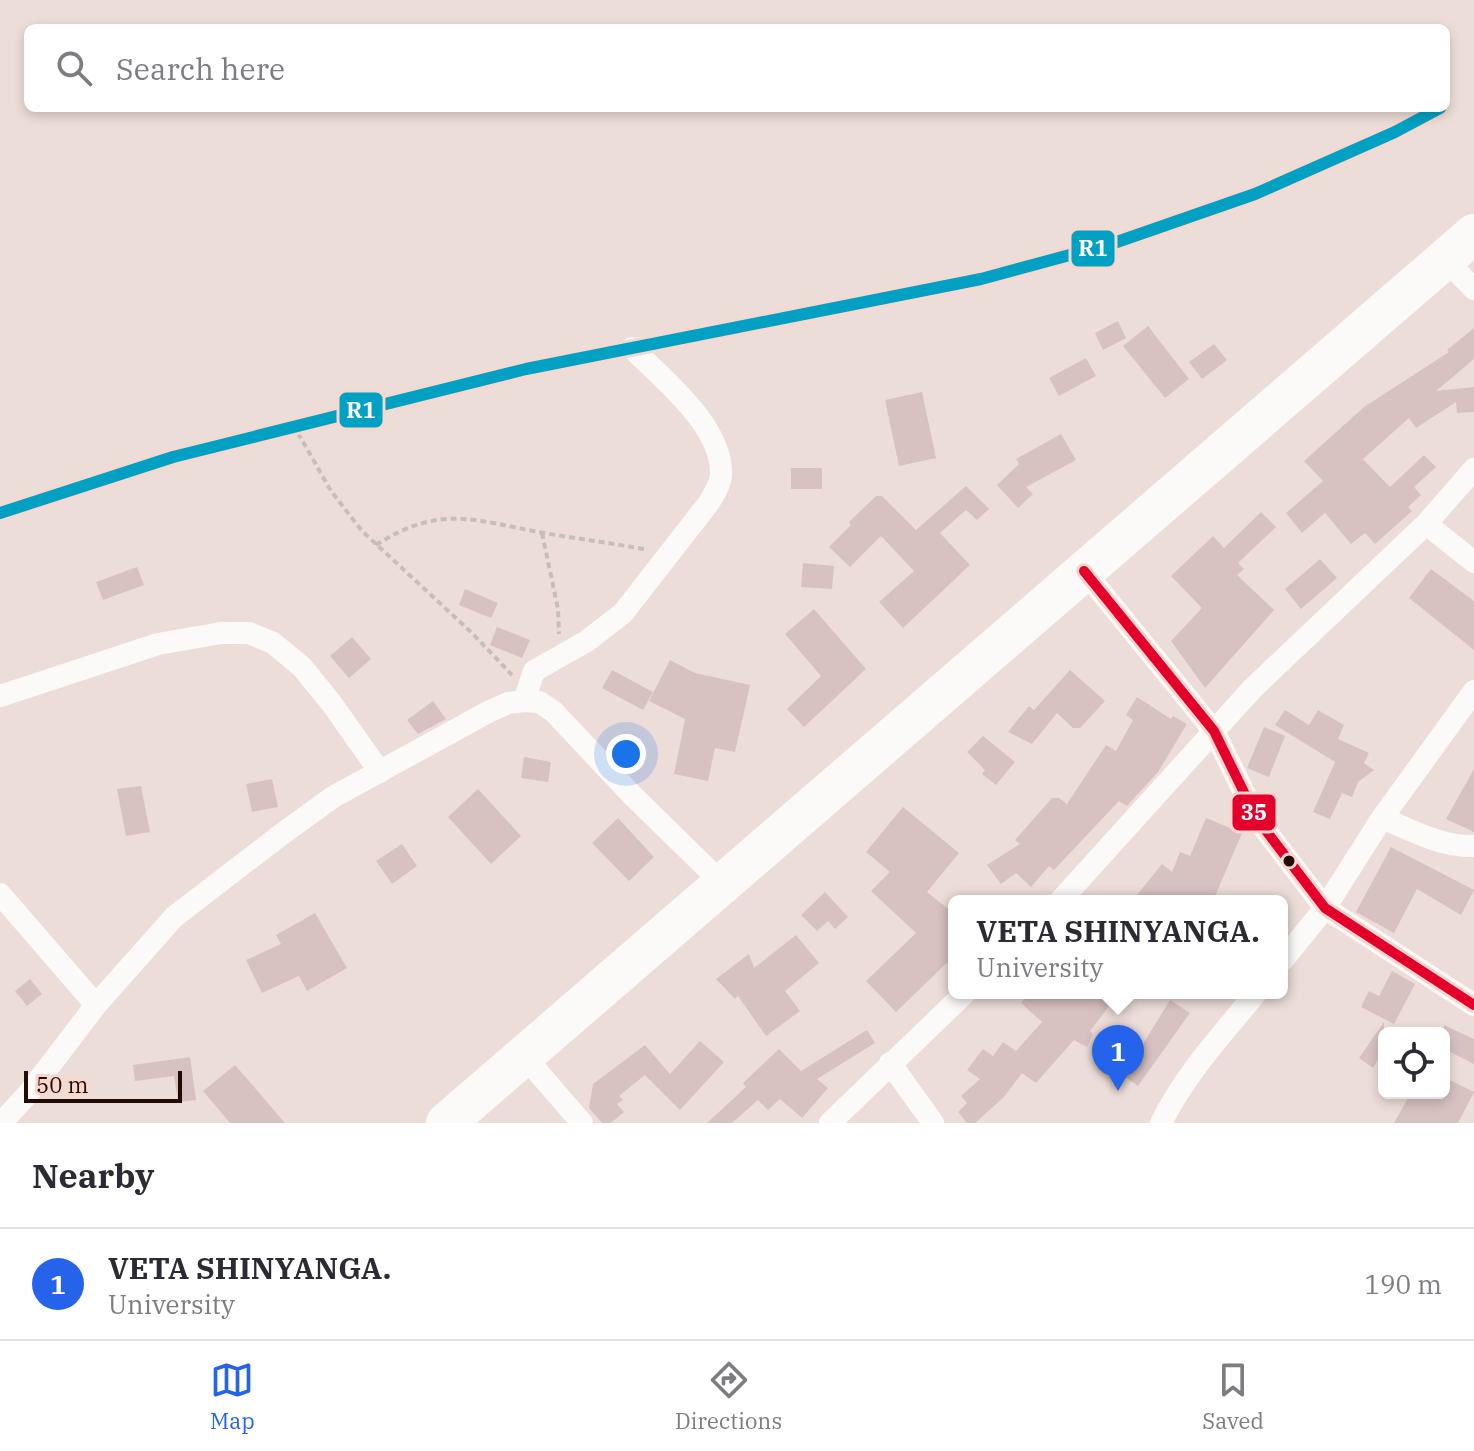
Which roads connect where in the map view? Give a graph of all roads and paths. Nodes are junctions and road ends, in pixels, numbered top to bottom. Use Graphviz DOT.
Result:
graph roads {
  1 [pos="1460,246"];
  2 [pos="1474,289"];
  3 [pos="632,348"];
  4 [pos="298,433"];
  5 [pos="1474,469"];
  6 [pos="1426,524"];
  7 [pos="542,533"];
  8 [pos="376,545"];
  9 [pos="670,555"];
  10 [pos="1474,562"];
  11 [pos="1084,571"];
  12 [pos="560,657"];
  13 [pos="1474,691"];
  14 [pos="0,696"];
  15 [pos="525,696"];
  16 [pos="1214,731"];
  17 [pos="380,772"];
  18 [pos="1382,818"];
  19 [pos="1474,846"];
  20 [pos="723,884"];
  21 [pos="0,894"];
  22 [pos="1065,895"];
  23 [pos="1325,908"];
  24 [pos="1288,954"];
  25 [pos="959,999"];
  26 [pos="1251,999"];
  27 [pos="96,1005"];
  28 [pos="1474,1005"];
  29 [pos="524,1056"];
  30 [pos="890,1063"];
  31 [pos="1,1123"];
  32 [pos="446,1123"];
  33 [pos="582,1123"];
  34 [pos="830,1123"];
  35 [pos="933,1123"];
  36 [pos="1161,1123"];
  1 -- 2 [label="street"];
  1 -- 11 [label="highway"];
  3 -- 9 [label="street"];
  4 -- 8 [label="path"];
  5 -- 6 [label="street"];
  6 -- 10 [label="street"];
  6 -- 16 [label="street"];
  7 -- 8 [label="path"];
  7 -- 9 [label="path"];
  7 -- 12 [label="path"];
  8 -- 15 [label="path"];
  9 -- 12 [label="street"];
  11 -- 16 [label="street"];
  11 -- 20 [label="highway"];
  12 -- 15 [label="street"];
  13 -- 18 [label="street"];
  14 -- 17 [label="street"];
  15 -- 17 [label="street"];
  15 -- 20 [label="street"];
  16 -- 22 [label="street"];
  16 -- 23 [label="street"];
  17 -- 27 [label="street"];
  18 -- 19 [label="street"];
  18 -- 23 [label="street"];
  20 -- 29 [label="highway"];
  21 -- 27 [label="street"];
  23 -- 24 [label="street"];
  23 -- 28 [label="street"];
  25 -- 30 [label="street"];
  26 -- 36 [label="street"];
  27 -- 31 [label="street"];
  29 -- 32 [label="highway"];
  29 -- 33 [label="street"];
  30 -- 34 [label="street"];
  30 -- 35 [label="street"];
}
